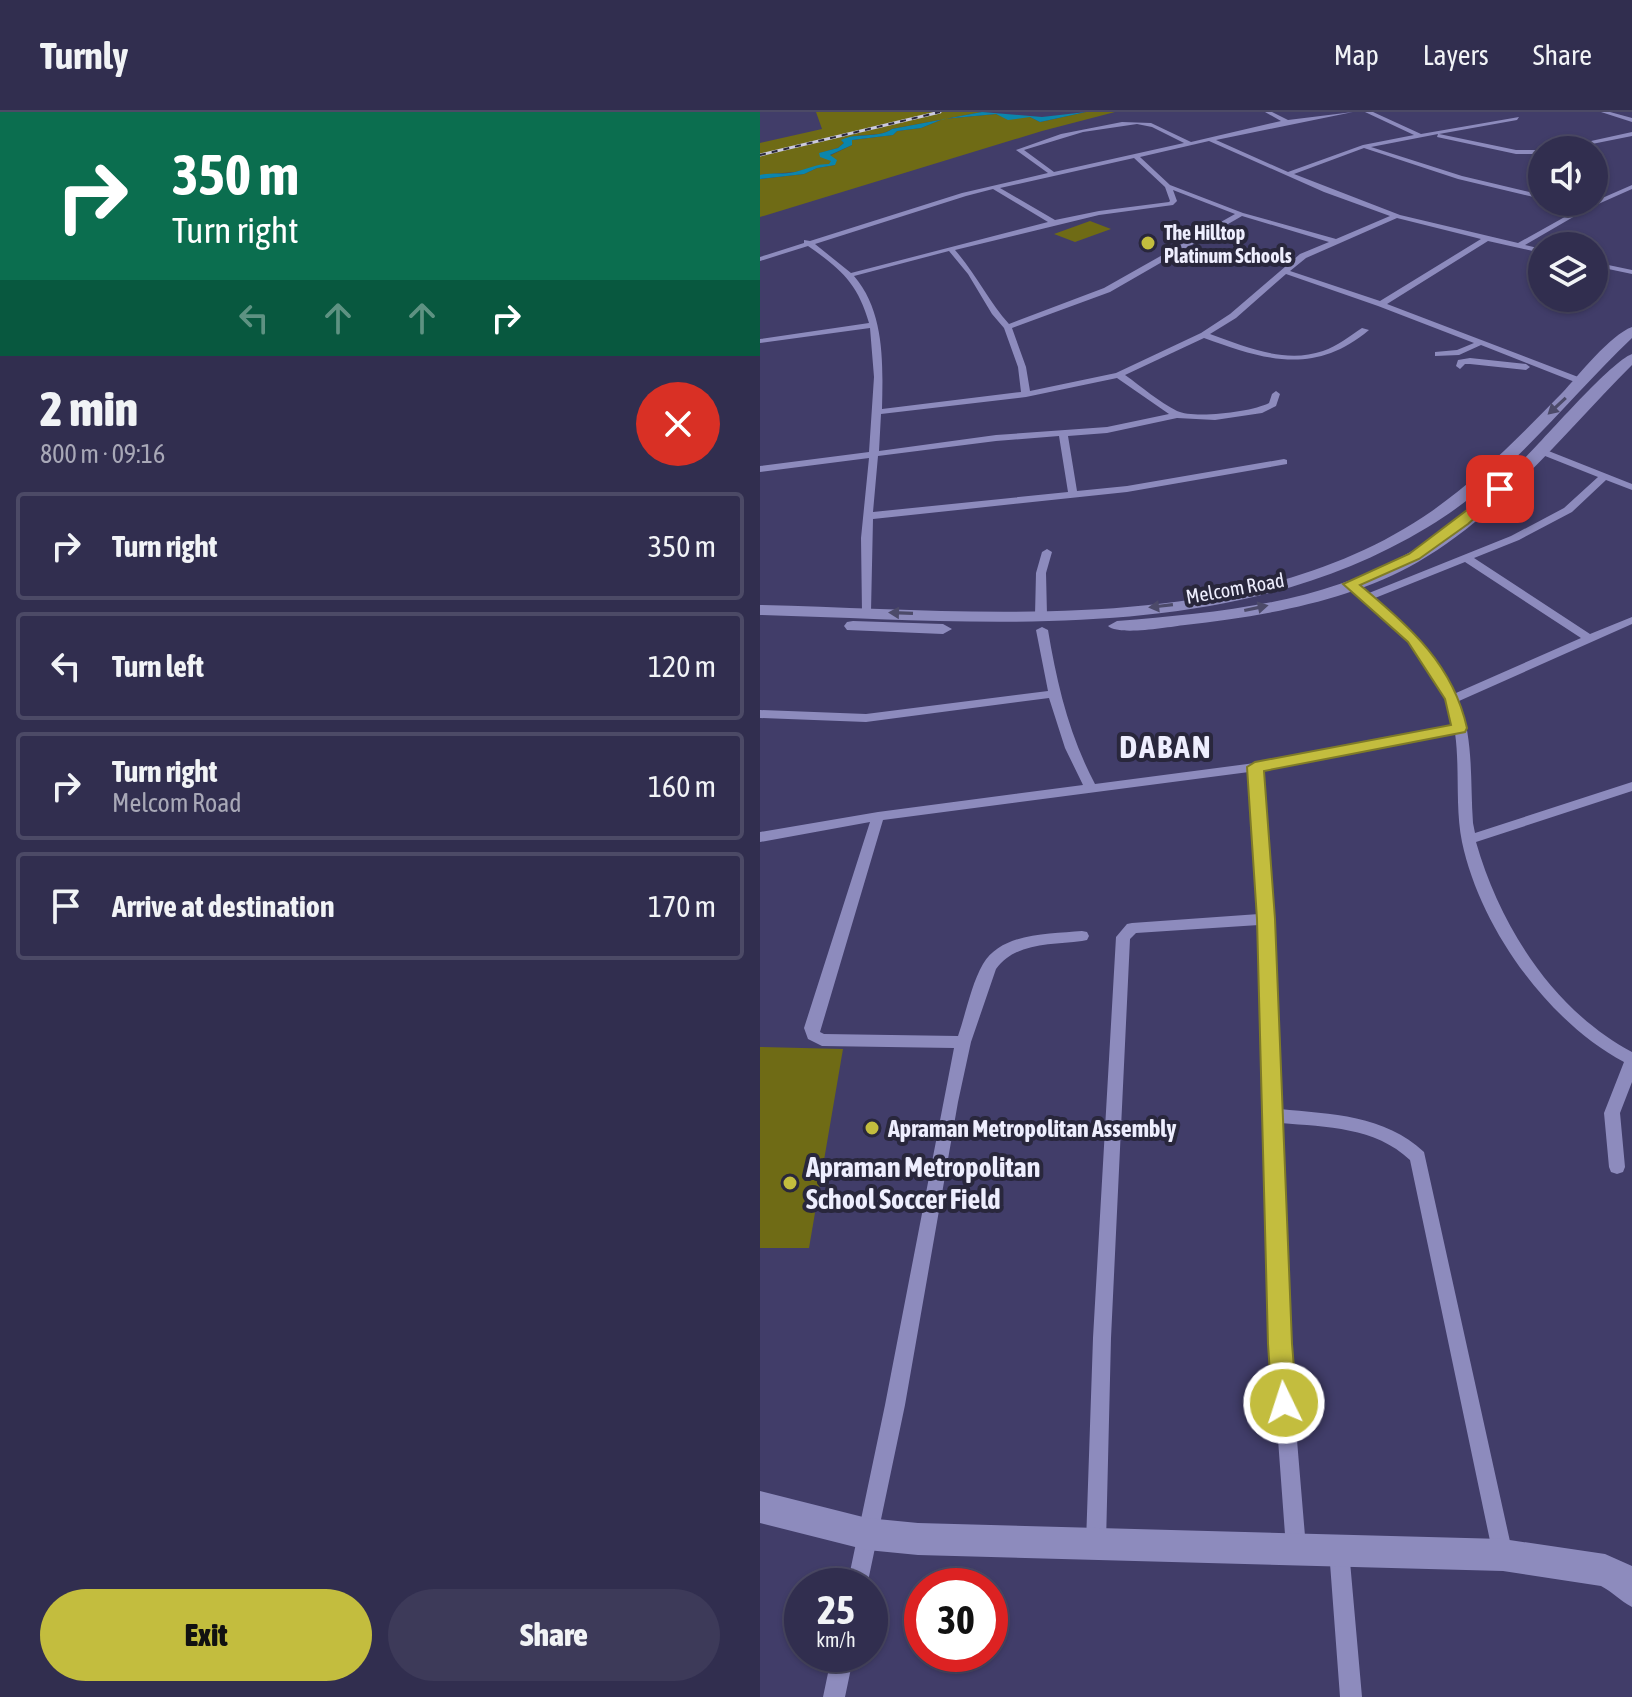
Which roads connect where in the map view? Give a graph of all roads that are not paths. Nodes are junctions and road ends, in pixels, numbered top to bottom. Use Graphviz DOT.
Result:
graph roads {
  1 [pos="1268,112"];
  2 [pos="1350,112"];
  3 [pos="1368,112"];
  4 [pos="1604,112"];
  5 [pos="1517,118"];
  6 [pos="1632,120"];
  7 [pos="1287,122"];
  8 [pos="1632,134"];
  9 [pos="1416,135"];
  10 [pos="1209,139"];
  11 [pos="1608,139"];
  12 [pos="1189,143"];
  13 [pos="1365,146"];
  14 [pos="1528,153"];
  15 [pos="1135,156"];
  16 [pos="1053,174"];
  17 [pos="1288,174"];
  18 [pos="1168,186"];
  19 [pos="994,187"];
  20 [pos="1632,187"];
  21 [pos="1528,194"];
  22 [pos="1608,198"];
  23 [pos="1241,214"];
  24 [pos="1397,215"];
  25 [pos="1571,216"];
  26 [pos="1055,223"];
  27 [pos="1485,240"];
  28 [pos="1334,241"];
  29 [pos="807,242"];
  30 [pos="1518,246"];
  31 [pos="1528,248"];
  32 [pos="952,251"];
  33 [pos="760,259"];
  34 [pos="1608,267"];
  35 [pos="1284,271"];
  36 [pos="1632,272"];
  37 [pos="851,275"];
  38 [pos="1381,304"];
  39 [pos="873,325"];
  40 [pos="1008,327"];
  41 [pos="1365,330"];
  42 [pos="1632,331"];
  43 [pos="1204,335"];
  44 [pos="760,341"];
  45 [pos="1482,342"];
  46 [pos="1438,354"];
  47 [pos="1632,358"];
  48 [pos="1460,366"];
  49 [pos="1554,371"];
  50 [pos="1119,375"];
  51 [pos="1583,382"];
  52 [pos="1026,394"];
  53 [pos="1276,394"];
  54 [pos="875,412"];
  55 [pos="1177,415"];
  56 [pos="1063,434"];
  57 [pos="1538,450"];
  58 [pos="875,456"];
  59 [pos="1284,462"];
  60 [pos="760,469"];
  61 [pos="1606,475"];
  62 [pos="1632,487"];
  63 [pos="1073,494"];
  64 [pos="868,516"];
  65 [pos="1047,552"];
  66 [pos="1467,558"];
  67 [pos="1330,569"];
  68 [pos="1350,584"];
  69 [pos="1368,597"];
  70 [pos="760,610"];
  71 [pos="862,619"];
  72 [pos="1632,620"];
  73 [pos="1042,622"];
  74 [pos="760,623"];
  75 [pos="1590,639"];
  76 [pos="1053,694"];
  77 [pos="1453,699"];
  78 [pos="760,714"];
  79 [pos="1459,728"];
  80 [pos="1255,767"];
  81 [pos="1090,786"];
  82 [pos="1632,786"];
  83 [pos="878,816"];
  84 [pos="760,837"];
  85 [pos="1468,840"];
  86 [pos="1266,919"];
  87 [pos="1082,936"];
  88 [pos="963,1042"];
  89 [pos="1632,1060"];
  90 [pos="1272,1115"];
  91 [pos="1617,1167"];
  92 [pos="760,1507"];
  93 [pos="867,1534"];
  94 [pos="1096,1543"];
  95 [pos="1296,1548"];
  96 [pos="1339,1549"];
  97 [pos="1503,1555"];
  98 [pos="860,1568"];
  99 [pos="1632,1590"];
  100 [pos="839,1672"];
  101 [pos="834,1697"];
  102 [pos="1351,1697"];
  1 -- 7 [label="street"];
  2 -- 7 [label="street"];
  3 -- 9 [label="street"];
  4 -- 6 [label="street"];
  5 -- 9 [label="street"];
  7 -- 10 [label="street"];
  8 -- 11 [label="street"];
  9 -- 13 [label="street"];
  9 -- 14 [label="street"];
  10 -- 12 [label="street"];
  10 -- 17 [label="street"];
  12 -- 15 [label="street"];
  12 -- 16 [label="street"];
  13 -- 17 [label="street"];
  13 -- 21 [label="street"];
  15 -- 16 [label="street"];
  15 -- 18 [label="street"];
  16 -- 19 [label="street"];
  17 -- 24 [label="street"];
  18 -- 23 [label="street"];
  18 -- 26 [label="street"];
  19 -- 26 [label="street"];
  19 -- 29 [label="street"];
  20 -- 22 [label="street"];
  23 -- 28 [label="street"];
  23 -- 40 [label="street"];
  24 -- 27 [label="street"];
  24 -- 28 [label="street"];
  25 -- 30 [label="street"];
  26 -- 32 [label="street"];
  27 -- 30 [label="street"];
  27 -- 38 [label="street"];
  28 -- 35 [label="street"];
  29 -- 33 [label="street"];
  29 -- 37 [label="street"];
  30 -- 31 [label="street"];
  32 -- 37 [label="street"];
  32 -- 40 [label="street"];
  34 -- 36 [label="street"];
  35 -- 38 [label="street"];
  35 -- 43 [label="street"];
  37 -- 39 [label="street"];
  38 -- 45 [label="street"];
  39 -- 44 [label="street"];
  39 -- 54 [label="street"];
  40 -- 52 [label="street"];
  41 -- 43 [label="street"];
  42 -- 51 [label="main road"];
  43 -- 50 [label="street"];
  45 -- 46 [label="street"];
  45 -- 49 [label="street"];
  47 -- 57 [label="main road, Melcom Road"];
  48 -- 49 [label="street"];
  49 -- 51 [label="street"];
  50 -- 52 [label="street"];
  50 -- 55 [label="street"];
  51 -- 67 [label="main road, one-way"];
  52 -- 54 [label="street"];
  53 -- 55 [label="street"];
  54 -- 58 [label="street"];
  55 -- 56 [label="street"];
  56 -- 58 [label="street"];
  56 -- 63 [label="street"];
  57 -- 61 [label="street"];
  57 -- 68 [label="main road, Melcom Road"];
  58 -- 60 [label="street"];
  58 -- 64 [label="street"];
  59 -- 63 [label="street"];
  61 -- 62 [label="street"];
  61 -- 66 [label="street"];
  63 -- 64 [label="street"];
  64 -- 71 [label="street"];
  65 -- 73 [label="street"];
  66 -- 69 [label="street"];
  66 -- 75 [label="street"];
  67 -- 68 [label="main road"];
  67 -- 73 [label="main road, one-way"];
  68 -- 69 [label="street"];
  73 -- 68 [label="main road, Melcom Road, one-way"];
  69 -- 77 [label="street"];
  70 -- 71 [label="main road"];
  71 -- 73 [label="main road, Melcom Road"];
  71 -- 74 [label="main road, Melcom Road"];
  72 -- 75 [label="street"];
  73 -- 76 [label="street"];
  75 -- 77 [label="street"];
  76 -- 78 [label="street"];
  76 -- 81 [label="street"];
  77 -- 79 [label="street"];
  79 -- 80 [label="street"];
  79 -- 85 [label="street"];
  80 -- 81 [label="street"];
  80 -- 86 [label="street"];
  81 -- 83 [label="street"];
  82 -- 85 [label="street"];
  83 -- 84 [label="street"];
  83 -- 88 [label="street"];
  85 -- 89 [label="street"];
  86 -- 90 [label="street"];
  86 -- 94 [label="street"];
  87 -- 88 [label="street"];
  88 -- 93 [label="street"];
  89 -- 91 [label="street"];
  90 -- 95 [label="street"];
  90 -- 97 [label="street"];
  92 -- 93 [label="main road"];
  93 -- 94 [label="main road"];
  93 -- 98 [label="street"];
  94 -- 95 [label="main road"];
  95 -- 96 [label="main road"];
  96 -- 97 [label="main road"];
  96 -- 102 [label="street"];
  97 -- 99 [label="main road"];
  100 -- 101 [label="street"];
}
